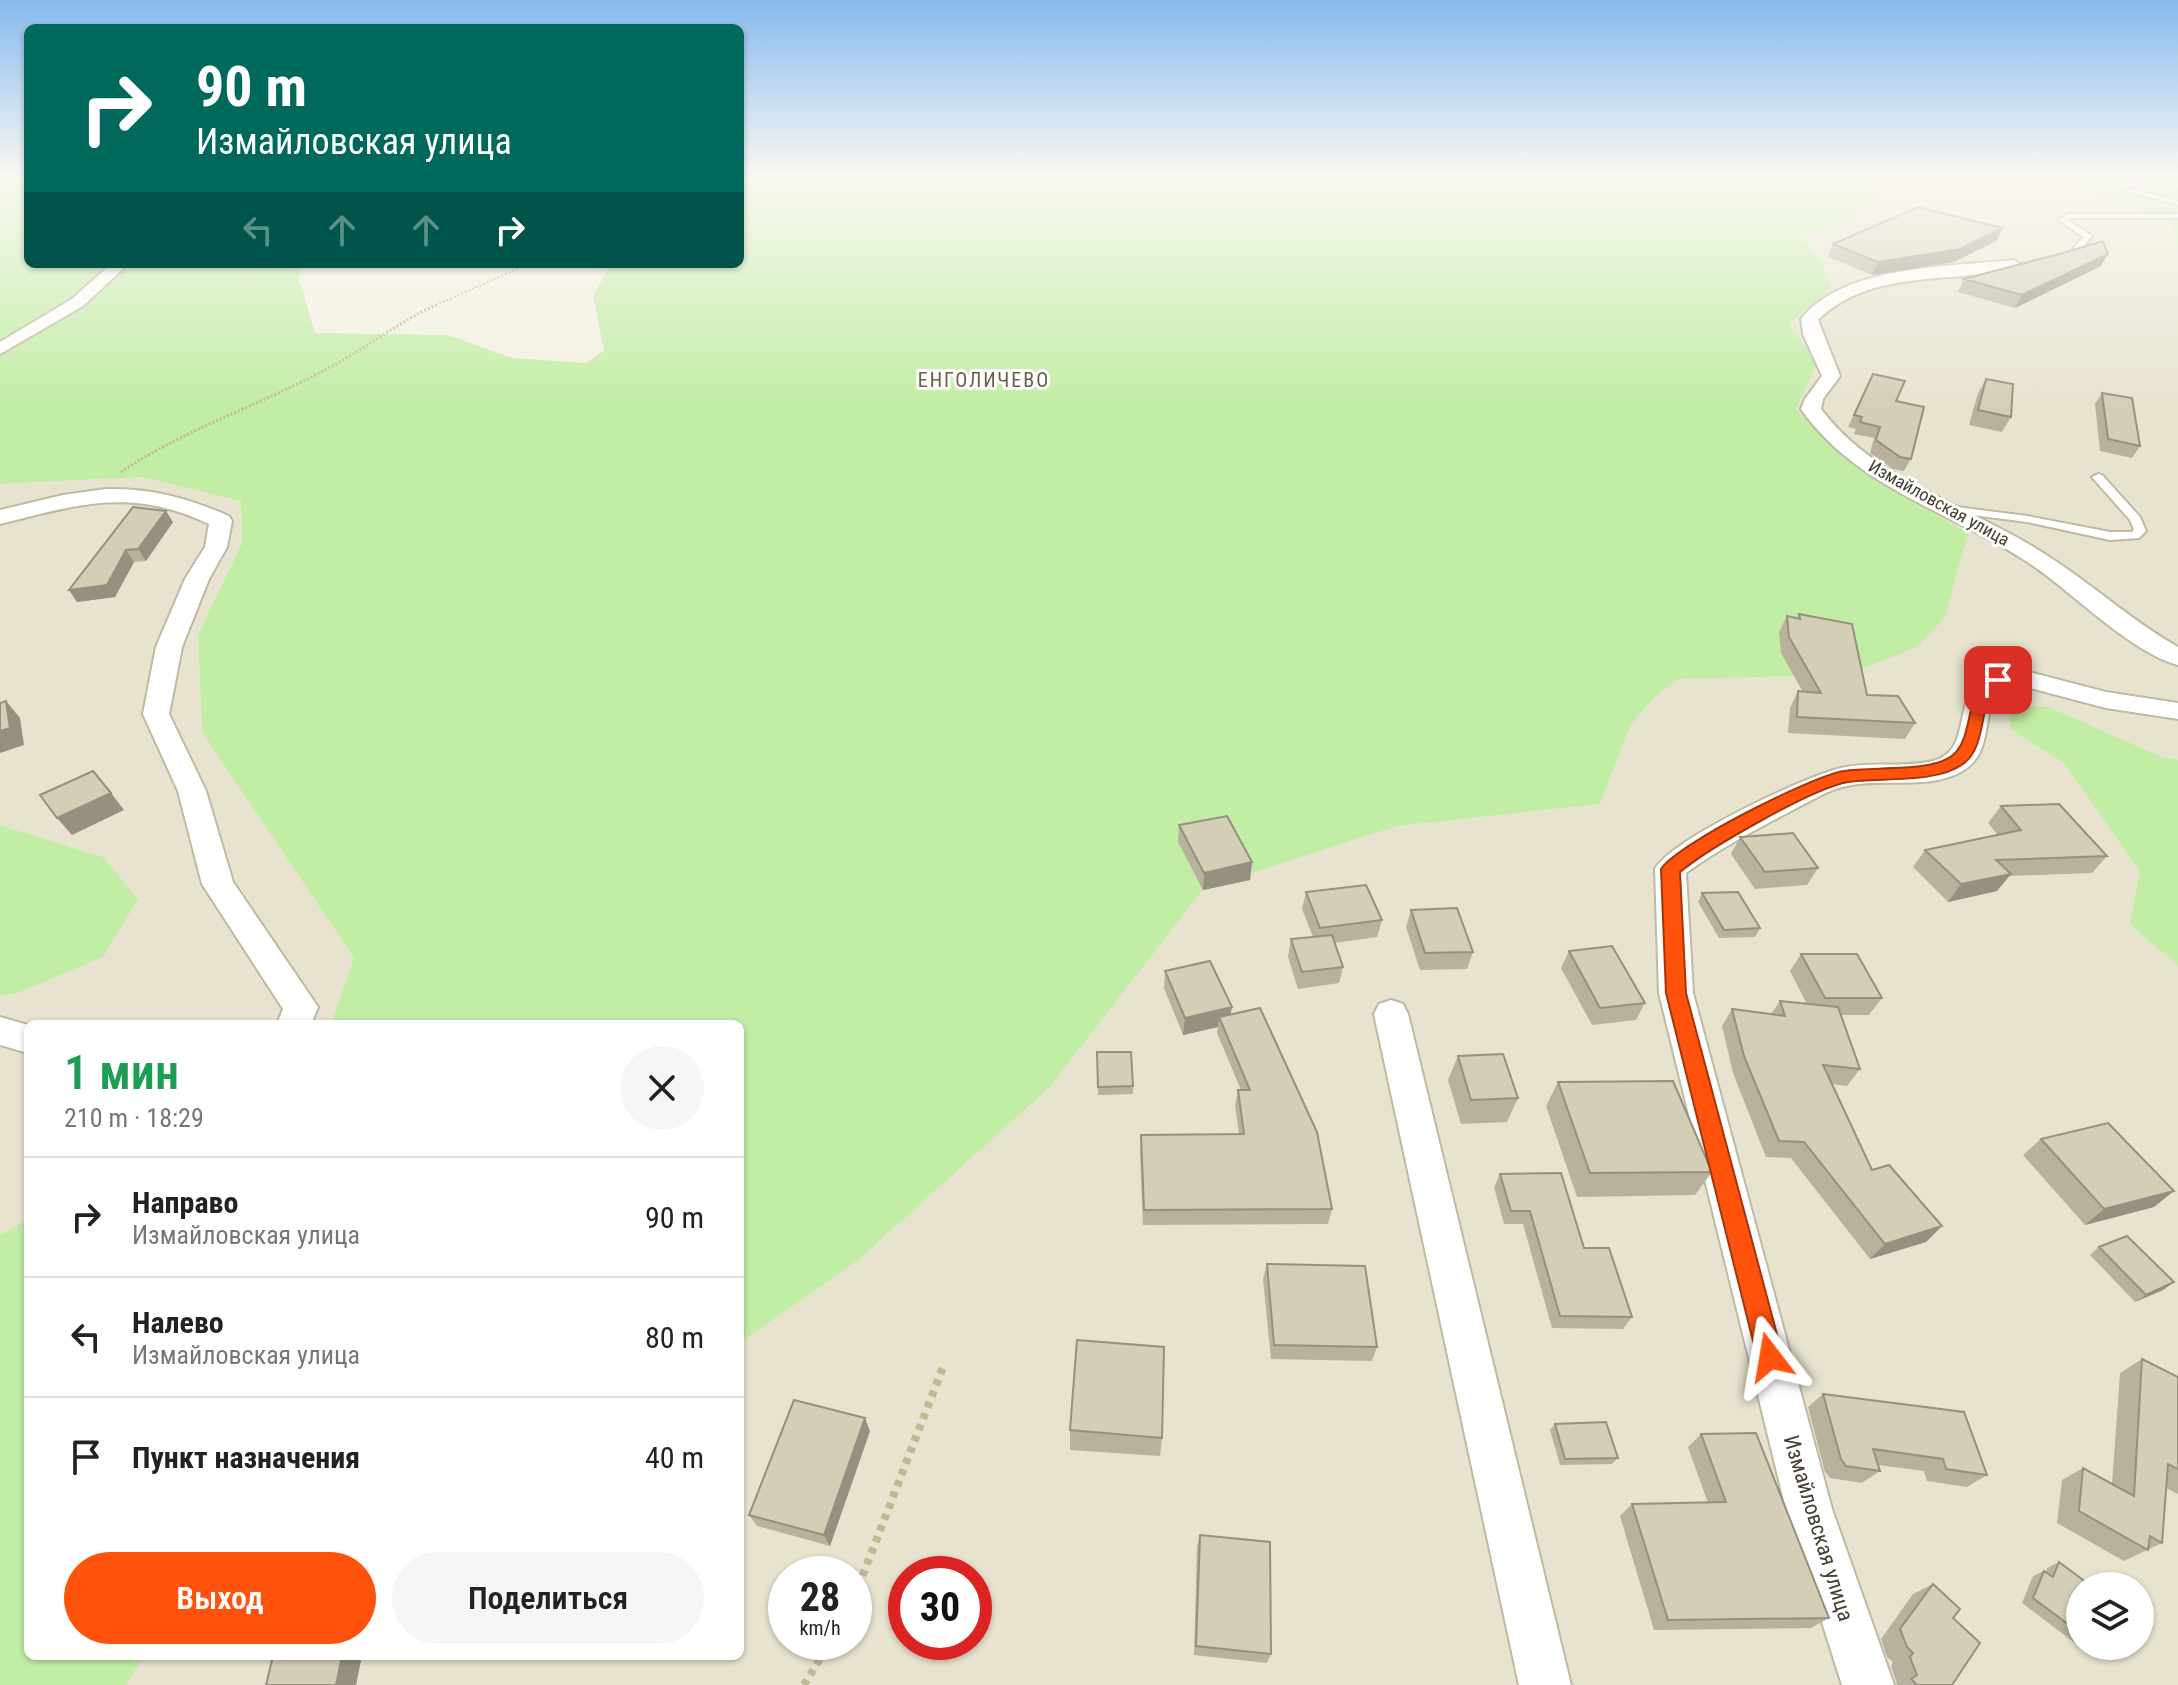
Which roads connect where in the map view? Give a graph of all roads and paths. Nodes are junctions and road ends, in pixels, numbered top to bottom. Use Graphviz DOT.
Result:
graph roads {
  1 [pos="2075,253"];
  2 [pos="2049,262"];
  3 [pos="2019,265"];
  4 [pos="116,268"];
  5 [pos="519,268"];
  6 [pos="0,349"];
  7 [pos="2098,477"];
  8 [pos="81,499"];
  9 [pos="1949,509"];
  10 [pos="0,517"];
  11 [pos="2178,657"];
  12 [pos="2178,711"];
  13 [pos="1391,1014"];
  14 [pos="296,1020"];
  15 [pos="0,1031"];
  16 [pos="24,1038"];
  17 [pos="943,1367"];
  18 [pos="870,1556"];
  19 [pos="819,1660"];
  20 [pos="804,1685"];
  21 [pos="1545,1685"];
  22 [pos="1868,1685"];
  1 -- 2 [label="lane"];
  3 -- 9 [label="street, Измайловская улица"];
  4 -- 6 [label="street"];
  5 -- 8 [label="path"];
  7 -- 9 [label="lane"];
  8 -- 10 [label="street"];
  8 -- 14 [label="street"];
  9 -- 11 [label="street, Измайловская улица"];
  12 -- 22 [label="street, Измайловская улица"];
  13 -- 21 [label="street"];
  15 -- 16 [label="street"];
  17 -- 18 [label="path"];
  19 -- 20 [label="path"];
}
